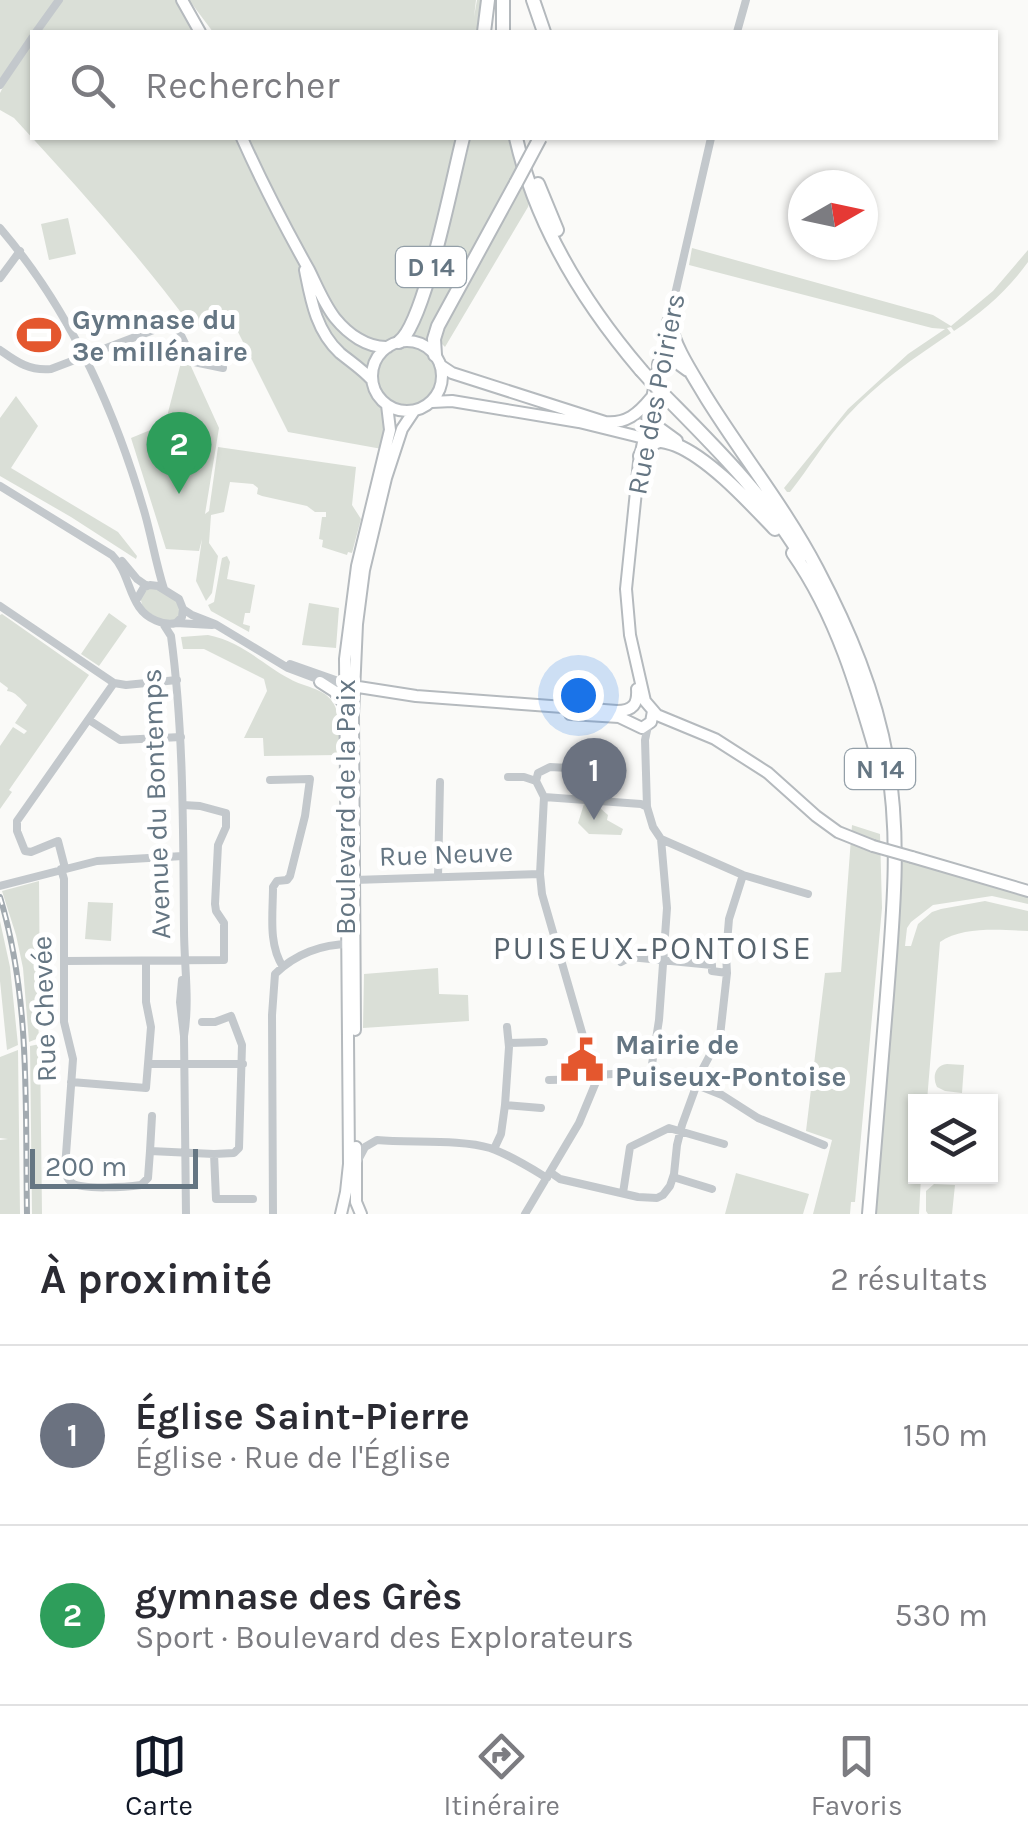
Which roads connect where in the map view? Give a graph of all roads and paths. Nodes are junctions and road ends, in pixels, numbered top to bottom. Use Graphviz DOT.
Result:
graph roads {
  1 [pos="58,0"];
  2 [pos="182,0"];
  3 [pos="488,0"];
  4 [pos="504,0"];
  5 [pos="512,0"];
  6 [pos="533,0"];
  7 [pos="746,0"];
  8 [pos="37,30"];
  9 [pos="199,30"];
  10 [pos="484,30"];
  11 [pos="507,30"];
  12 [pos="507,30"];
  13 [pos="543,30"];
  14 [pos="738,30"];
  15 [pos="30,41"];
  16 [pos="0,85"];
  17 [pos="243,140"];
  18 [pos="463,140"];
  19 [pos="517,140"];
  20 [pos="525,140"];
  21 [pos="539,140"];
  22 [pos="711,140"];
  23 [pos="0,228"];
  24 [pos="20,251"];
  25 [pos="300,256"];
  26 [pos="0,278"];
  27 [pos="669,322"];
  28 [pos="393,345"];
  29 [pos="0,350"];
  30 [pos="86,356"];
  31 [pos="438,360"];
  32 [pos="649,366"];
  33 [pos="223,368"];
  34 [pos="372,380"];
  35 [pos="696,380"];
  36 [pos="659,391"];
  37 [pos="431,402"];
  38 [pos="387,405"];
  39 [pos="414,411"];
  40 [pos="649,416"];
  41 [pos="618,431"];
  42 [pos="644,438"];
  43 [pos="659,441"];
  44 [pos="691,454"];
  45 [pos="640,456"];
  46 [pos="0,486"];
  47 [pos="112,554"];
  48 [pos="816,567"];
  49 [pos="160,572"];
  50 [pos="149,585"];
  51 [pos="164,589"];
  52 [pos="137,600"];
  53 [pos="0,606"];
  54 [pos="184,609"];
  55 [pos="164,624"];
  56 [pos="176,624"];
  57 [pos="222,628"];
  58 [pos="172,636"];
  59 [pos="348,665"];
  60 [pos="324,679"];
  61 [pos="177,680"];
  62 [pos="114,684"];
  63 [pos="349,688"];
  64 [pos="370,693"];
  65 [pos="350,708"];
  66 [pos="642,716"];
  67 [pos="88,720"];
  68 [pos="181,737"];
  69 [pos="879,762"];
  70 [pos="588,769"];
  71 [pos="508,777"];
  72 [pos="270,780"];
  73 [pos="536,781"];
  74 [pos="440,782"];
  75 [pos="544,796"];
  76 [pos="182,805"];
  77 [pos="648,807"];
  78 [pos="661,839"];
  79 [pos="183,856"];
  80 [pos="63,868"];
  81 [pos="540,874"];
  82 [pos="743,874"];
  83 [pos="438,877"];
  84 [pos="350,884"];
  85 [pos="4,885"];
  86 [pos="1028,890"];
  87 [pos="808,894"];
  88 [pos="350,944"];
  89 [pos="662,960"];
  90 [pos="727,960"];
  91 [pos="146,961"];
  92 [pos="64,962"];
  93 [pos="621,962"];
  94 [pos="712,965"];
  95 [pos="184,966"];
  96 [pos="283,967"];
  97 [pos="726,975"];
  98 [pos="202,1022"];
  99 [pos="507,1027"];
  100 [pos="544,1042"];
  101 [pos="509,1043"];
  102 [pos="185,1063"];
  103 [pos="148,1064"];
  104 [pos="243,1064"];
  105 [pos="650,1076"];
  106 [pos="595,1077"];
  107 [pos="549,1080"];
  108 [pos="70,1082"];
  109 [pos="697,1085"];
  110 [pos="505,1106"];
  111 [pos="541,1108"];
  112 [pos="152,1116"];
  113 [pos="680,1130"];
  114 [pos="724,1144"];
  115 [pos="824,1145"];
  116 [pos="150,1150"];
  117 [pos="494,1150"];
  118 [pos="185,1152"];
  119 [pos="214,1154"];
  120 [pos="356,1166"];
  121 [pos="549,1175"];
  122 [pos="672,1177"];
  123 [pos="712,1189"];
  124 [pos="622,1193"];
  125 [pos="253,1199"];
  126 [pos="186,1214"];
  127 [pos="273,1214"];
  128 [pos="341,1214"];
  129 [pos="361,1214"];
  130 [pos="525,1214"];
  131 [pos="860,1214"];
  132 [pos="869,1214"];
  1 -- 8 [label="street"];
  2 -- 9 [label="main road"];
  3 -- 10 [label="highway"];
  4 -- 11 [label="highway"];
  5 -- 12 [label="highway"];
  6 -- 13 [label="highway"];
  7 -- 14 [label="street"];
  15 -- 16 [label="street"];
  17 -- 25 [label="main road"];
  18 -- 28 [label="highway, D 14"];
  19 -- 32 [label="highway, N 14"];
  20 -- 32 [label="highway, N 14"];
  21 -- 31 [label="highway, D 14, bridge"];
  22 -- 27 [label="street, Rue des Poiriers"];
  23 -- 24 [label="street"];
  24 -- 26 [label="street"];
  24 -- 30 [label="street"];
  25 -- 28 [label="main road"];
  25 -- 34 [label="main road"];
  27 -- 32 [label="street, Rue des Poiriers"];
  27 -- 35 [label="highway"];
  28 -- 31 [label="main road"];
  28 -- 34 [label="main road"];
  29 -- 30 [label="street"];
  30 -- 33 [label="street"];
  30 -- 49 [label="street"];
  31 -- 36 [label="main road"];
  31 -- 37 [label="main road"];
  32 -- 35 [label="highway"];
  32 -- 36 [label="highway, N 14, bridge"];
  34 -- 38 [label="main road"];
  35 -- 48 [label="highway"];
  36 -- 40 [label="main road, Rue des Poiriers"];
  36 -- 48 [label="highway, N 14"];
  36 -- 69 [label="highway, N 14"];
  37 -- 39 [label="main road"];
  37 -- 41 [label="main road"];
  38 -- 39 [label="main road"];
  38 -- 59 [label="main road, Boulevard de la Paix"];
  39 -- 59 [label="main road"];
  40 -- 42 [label="main road, Rue des Poiriers"];
  40 -- 44 [label="highway"];
  41 -- 42 [label="main road"];
  41 -- 45 [label="main road"];
  42 -- 43 [label="highway"];
  42 -- 45 [label="main road, Rue des Poiriers"];
  43 -- 44 [label="highway"];
  43 -- 45 [label="highway"];
  44 -- 69 [label="highway"];
  45 -- 66 [label="main road, Rue des Poiriers"];
  46 -- 47 [label="street"];
  47 -- 50 [label="street"];
  47 -- 52 [label="street"];
  48 -- 132 [label="highway, N 14"];
  49 -- 50 [label="street"];
  49 -- 51 [label="street"];
  50 -- 51 [label="street"];
  50 -- 52 [label="street"];
  51 -- 54 [label="street"];
  52 -- 55 [label="street"];
  53 -- 62 [label="street"];
  54 -- 56 [label="street"];
  54 -- 57 [label="street"];
  55 -- 56 [label="street"];
  55 -- 58 [label="street, Avenue du Bontemps"];
  56 -- 57 [label="street"];
  56 -- 58 [label="street, Avenue du Bontemps"];
  57 -- 60 [label="street"];
  58 -- 61 [label="street, Avenue du Bontemps"];
  59 -- 60 [label="street"];
  59 -- 63 [label="main road, Boulevard de la Paix"];
  59 -- 64 [label="main road"];
  60 -- 63 [label="street"];
  60 -- 65 [label="main road"];
  61 -- 62 [label="street"];
  61 -- 68 [label="street, Avenue du Bontemps"];
  62 -- 67 [label="street"];
  63 -- 64 [label="main road"];
  63 -- 65 [label="main road, Boulevard de la Paix"];
  64 -- 65 [label="main road"];
  64 -- 66 [label="main road"];
  65 -- 84 [label="main road, Boulevard de la Paix"];
  65 -- 84 [label="main road, Boulevard de la Paix"];
  66 -- 77 [label="street"];
  66 -- 86 [label="main road, bridge"];
  67 -- 68 [label="street"];
  67 -- 80 [label="street, Rue Chevée"];
  68 -- 76 [label="street, Avenue du Bontemps"];
  69 -- 131 [label="highway, N 14"];
  70 -- 73 [label="street"];
  71 -- 73 [label="street"];
  72 -- 96 [label="street"];
  73 -- 75 [label="street"];
  74 -- 83 [label="street"];
  75 -- 77 [label="street"];
  75 -- 81 [label="street"];
  76 -- 79 [label="street, Avenue du Bontemps"];
  76 -- 95 [label="street"];
  77 -- 78 [label="street"];
  78 -- 82 [label="street"];
  78 -- 89 [label="street"];
  79 -- 80 [label="street"];
  79 -- 95 [label="street, Avenue du Bontemps"];
  80 -- 85 [label="street"];
  80 -- 92 [label="street, Rue Chevée"];
  81 -- 83 [label="street, Rue Neuve"];
  81 -- 106 [label="street"];
  82 -- 87 [label="street"];
  82 -- 90 [label="street"];
  83 -- 84 [label="street, Rue Neuve"];
  84 -- 88 [label="main road, Boulevard de la Paix"];
  88 -- 96 [label="street"];
  88 -- 120 [label="main road, Boulevard de la Paix"];
  88 -- 128 [label="main road, Boulevard de la Paix"];
  89 -- 93 [label="street"];
  89 -- 94 [label="street"];
  89 -- 105 [label="street"];
  90 -- 94 [label="street"];
  90 -- 97 [label="street"];
  91 -- 92 [label="street"];
  91 -- 95 [label="street"];
  91 -- 103 [label="street"];
  92 -- 108 [label="street, Rue Chevée"];
  94 -- 97 [label="street"];
  95 -- 102 [label="street, Avenue du Bontemps"];
  96 -- 127 [label="street"];
  97 -- 109 [label="street"];
  98 -- 104 [label="street"];
  99 -- 101 [label="street"];
  100 -- 101 [label="street"];
  101 -- 110 [label="street"];
  102 -- 103 [label="street"];
  102 -- 104 [label="street"];
  102 -- 118 [label="street, Avenue du Bontemps"];
  103 -- 108 [label="street"];
  104 -- 119 [label="street"];
  105 -- 106 [label="street"];
  105 -- 109 [label="street"];
  106 -- 107 [label="street"];
  106 -- 121 [label="street"];
  108 -- 116 [label="street, Rue Chevée"];
  109 -- 113 [label="street"];
  109 -- 115 [label="street"];
  110 -- 111 [label="street"];
  110 -- 117 [label="street"];
  112 -- 116 [label="street"];
  113 -- 114 [label="street"];
  113 -- 122 [label="street"];
  113 -- 124 [label="street"];
  116 -- 118 [label="street"];
  117 -- 120 [label="street"];
  117 -- 121 [label="street"];
  118 -- 119 [label="street"];
  118 -- 126 [label="street, Avenue du Bontemps"];
  119 -- 125 [label="street"];
  120 -- 129 [label="main road, Boulevard de la Paix"];
  121 -- 124 [label="street"];
  121 -- 130 [label="street"];
  122 -- 123 [label="street"];
  122 -- 124 [label="street"];
}
